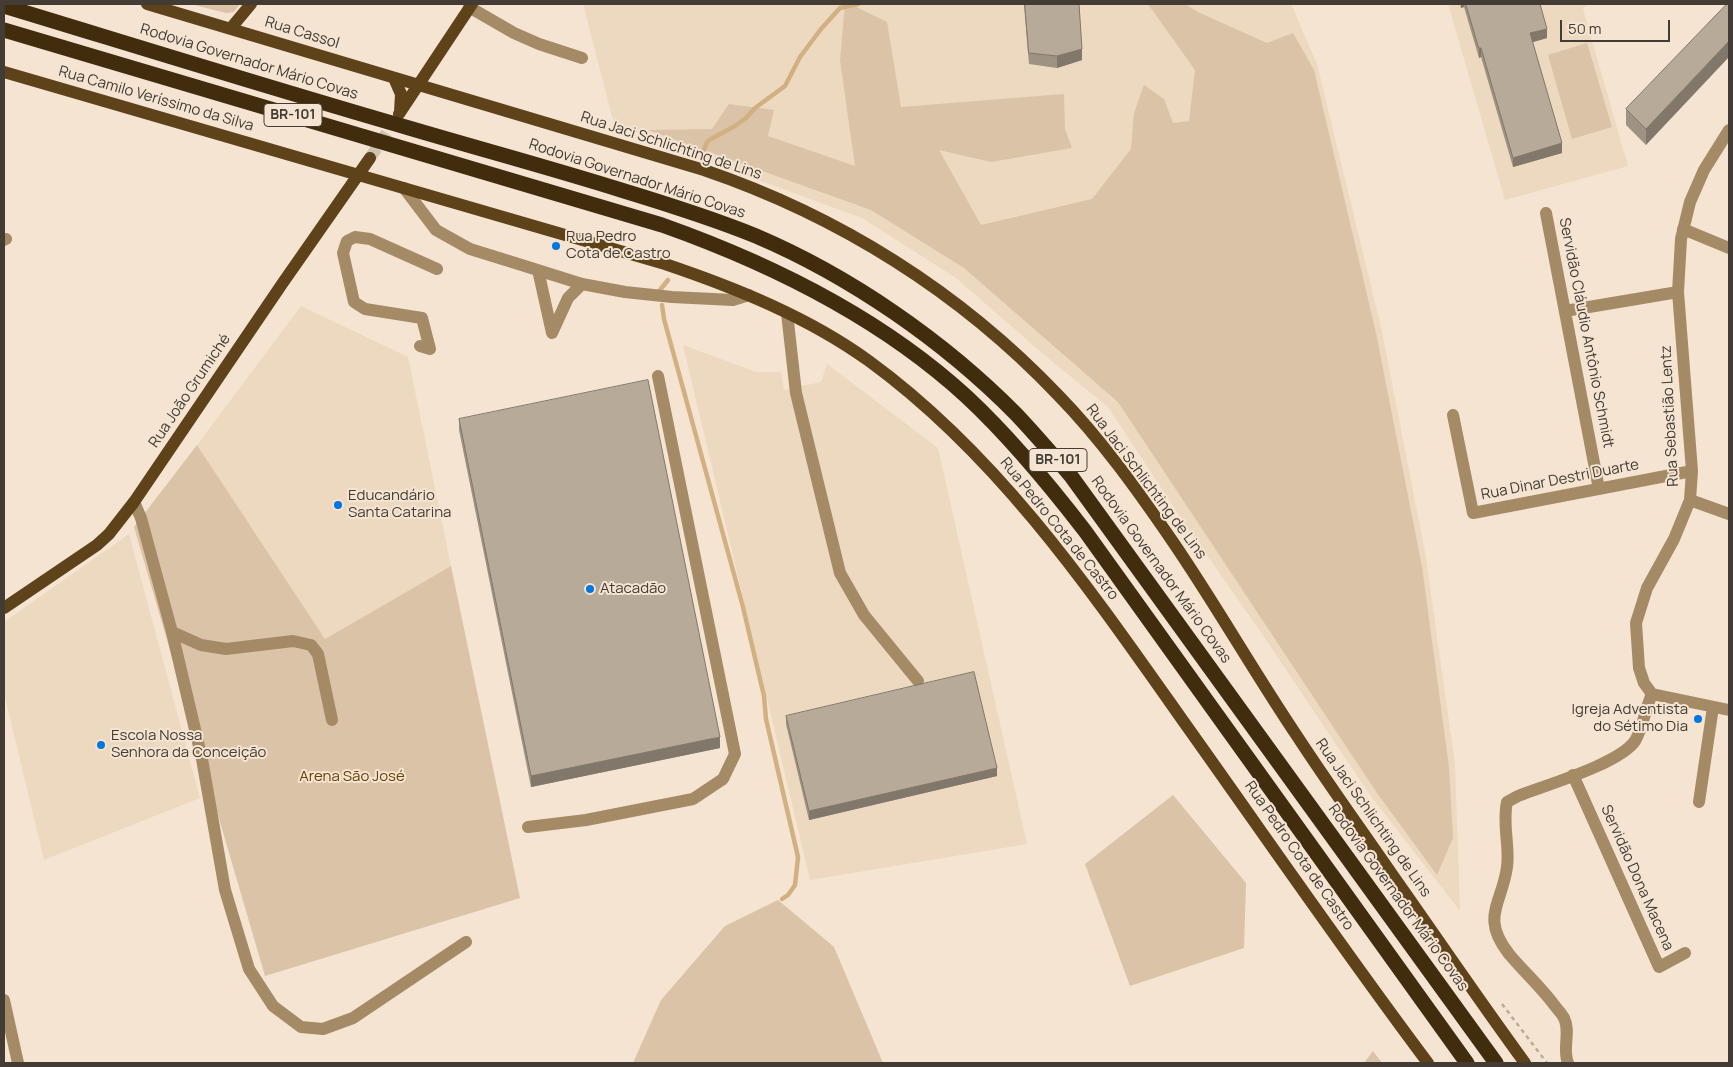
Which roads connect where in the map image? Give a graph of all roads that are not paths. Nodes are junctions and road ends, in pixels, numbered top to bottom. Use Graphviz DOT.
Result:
graph roads {
  1 [pos="147,4"];
  2 [pos="251,4"];
  3 [pos="470,5"];
  4 [pos="4,6"];
  5 [pos="231,28"];
  6 [pos="4,30"];
  7 [pos="582,58"];
  8 [pos="4,72"];
  9 [pos="394,78"];
  10 [pos="419,85"];
  11 [pos="1729,130"];
  12 [pos="343,171"];
  13 [pos="358,175"];
  14 [pos="404,188"];
  15 [pos="1546,213"];
  16 [pos="1683,229"];
  17 [pos="1729,248"];
  18 [pos="438,269"];
  19 [pos="538,270"];
  20 [pos="582,284"];
  21 [pos="1678,292"];
  22 [pos="749,295"];
  23 [pos="1565,310"];
  24 [pos="787,313"];
  25 [pos="420,346"];
  26 [pos="658,376"];
  27 [pos="1453,415"];
  28 [pos="1692,471"];
  29 [pos="1599,489"];
  30 [pos="1690,500"];
  31 [pos="134,502"];
  32 [pos="1729,514"];
  33 [pos="4,608"];
  34 [pos="172,632"];
  35 [pos="918,681"];
  36 [pos="1652,694"];
  37 [pos="1713,707"];
  38 [pos="1729,710"];
  39 [pos="332,720"];
  40 [pos="1573,775"];
  41 [pos="1699,802"];
  42 [pos="528,828"];
  43 [pos="466,942"];
  44 [pos="1685,953"];
  45 [pos="4,1000"];
  46 [pos="18,1063"];
  47 [pos="1428,1063"];
  48 [pos="1467,1063"];
  49 [pos="1496,1063"];
  50 [pos="1525,1063"];
  51 [pos="1568,1063"];
  1 -- 5 [label="main road, Rua Cassol"];
  2 -- 5 [label="main road"];
  3 -- 7 [label="street"];
  3 -- 10 [label="main road"];
  4 -- 49 [label="highway, Rodovia Governador Mário Covas / BR-101"];
  5 -- 9 [label="main road, Rua Cassol"];
  6 -- 48 [label="highway, BR-101"];
  8 -- 12 [label="main road, Rua Camilo Veríssimo da Silva"];
  9 -- 10 [label="main road, Rua Cassol"];
  9 -- 10 [label="main road"];
  10 -- 50 [label="main road, Rua Jaci Schlichting de Lins"];
  11 -- 16 [label="street, Rua Sebastião Lentz"];
  12 -- 13 [label="main road, Rua Camilo Veríssimo da Silva"];
  12 -- 13 [label="main road, Rua João Grumiché"];
  13 -- 14 [label="main road, Rua Pedro Cota de Castro"];
  13 -- 31 [label="main road, Rua João Grumiché"];
  14 -- 19 [label="street"];
  14 -- 22 [label="main road, Rua Pedro Cota de Castro"];
  15 -- 23 [label="street, Servidão Cláudio Antônio Schmidt"];
  16 -- 17 [label="street"];
  16 -- 21 [label="street, Rua Sebastião Lentz"];
  18 -- 25 [label="street"];
  19 -- 20 [label="street"];
  19 -- 20 [label="street"];
  20 -- 22 [label="street"];
  21 -- 23 [label="street"];
  21 -- 28 [label="street, Rua Sebastião Lentz"];
  22 -- 24 [label="main road, Rua Pedro Cota de Castro"];
  23 -- 29 [label="street, Servidão Cláudio Antônio Schmidt"];
  24 -- 35 [label="street"];
  24 -- 47 [label="main road, Rua Pedro Cota de Castro"];
  26 -- 42 [label="street"];
  27 -- 29 [label="street, Rua Dinar Destri Duarte"];
  28 -- 29 [label="street, Rua Dinar Destri Duarte"];
  28 -- 30 [label="street, Rua Sebastião Lentz"];
  30 -- 32 [label="street"];
  30 -- 36 [label="street, Rua Sebastião Lentz"];
  31 -- 33 [label="main road, Rua João Grumiché"];
  31 -- 34 [label="street"];
  34 -- 39 [label="street"];
  34 -- 43 [label="street"];
  36 -- 37 [label="street"];
  36 -- 40 [label="street"];
  37 -- 38 [label="street"];
  37 -- 41 [label="street"];
  40 -- 44 [label="street, Servidão Dona Macena"];
  40 -- 51 [label="street"];
  45 -- 46 [label="street"];
}
